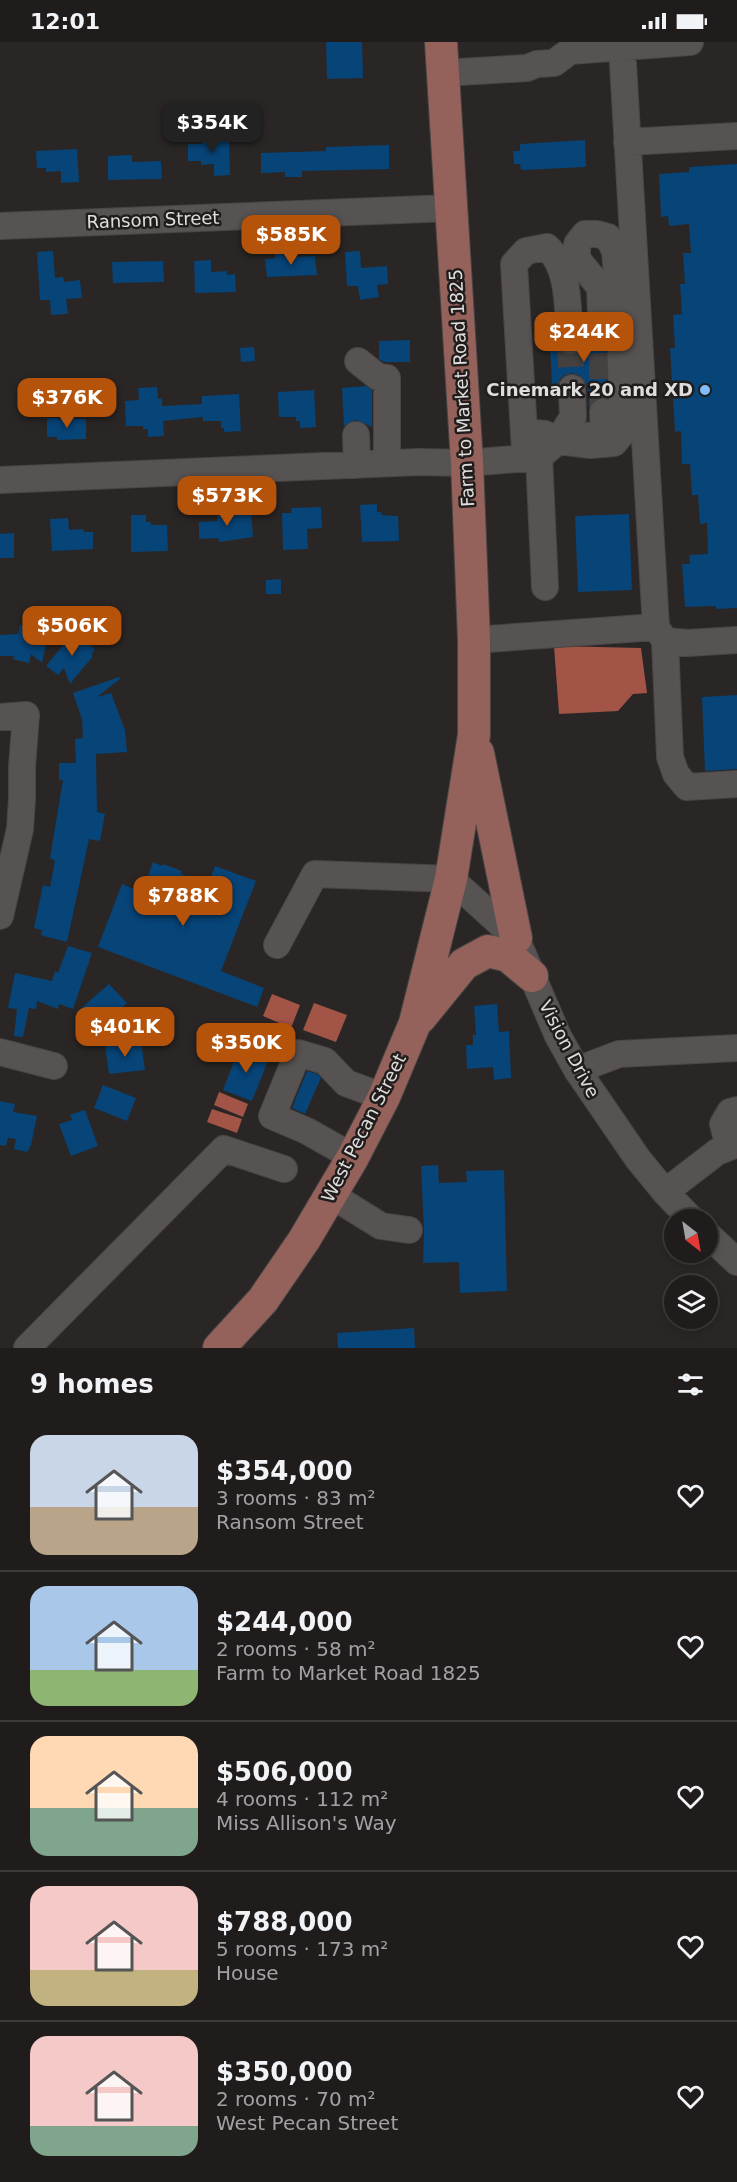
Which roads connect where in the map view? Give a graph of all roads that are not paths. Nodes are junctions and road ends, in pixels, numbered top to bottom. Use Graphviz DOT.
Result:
graph roads {
  1 [pos="690,42"];
  2 [pos="622,47"];
  3 [pos="442,58"];
  4 [pos="737,136"];
  5 [pos="627,142"];
  6 [pos="451,208"];
  7 [pos="0,226"];
  8 [pos="577,244"];
  9 [pos="547,247"];
  10 [pos="601,314"];
  11 [pos="570,341"];
  12 [pos="358,361"];
  13 [pos="572,388"];
  14 [pos="603,411"];
  15 [pos="524,432"];
  16 [pos="356,435"];
  17 [pos="558,441"];
  18 [pos="532,458"];
  19 [pos="387,463"];
  20 [pos="467,463"];
  21 [pos="357,465"];
  22 [pos="0,480"];
  23 [pos="544,587"];
  24 [pos="661,634"];
  25 [pos="474,640"];
  26 [pos="737,640"];
  27 [pos="0,717"];
  28 [pos="474,735"];
  29 [pos="737,784"];
  30 [pos="451,879"];
  31 [pos="0,916"];
  32 [pos="516,938"];
  33 [pos="277,945"];
  34 [pos="532,976"];
  35 [pos="415,1023"];
  36 [pos="737,1048"];
  37 [pos="0,1052"];
  38 [pos="54,1066"];
  39 [pos="577,1070"];
  40 [pos="384,1097"];
  41 [pos="737,1110"];
  42 [pos="733,1145"];
  43 [pos="353,1157"];
  44 [pos="284,1169"];
  45 [pos="664,1192"];
  46 [pos="331,1195"];
  47 [pos="681,1209"];
  48 [pos="409,1230"];
  49 [pos="718,1244"];
  50 [pos="737,1262"];
  51 [pos="27,1348"];
  52 [pos="219,1348"];
  1 -- 2 [label="street"];
  2 -- 3 [label="street"];
  2 -- 5 [label="street"];
  3 -- 6 [label="main road, Farm to Market Road 1825"];
  4 -- 5 [label="street"];
  5 -- 24 [label="street"];
  6 -- 7 [label="street, Ransom Street"];
  6 -- 20 [label="main road, Farm to Market Road 1825"];
  8 -- 9 [label="street"];
  8 -- 10 [label="street"];
  8 -- 17 [label="street"];
  9 -- 11 [label="street"];
  9 -- 15 [label="street"];
  12 -- 19 [label="street"];
  13 -- 17 [label="street"];
  14 -- 17 [label="street"];
  15 -- 17 [label="street"];
  15 -- 18 [label="street"];
  16 -- 21 [label="street"];
  17 -- 18 [label="street"];
  18 -- 20 [label="street"];
  18 -- 23 [label="street"];
  19 -- 20 [label="street"];
  19 -- 21 [label="street"];
  20 -- 25 [label="main road, Farm to Market Road 1825"];
  21 -- 22 [label="street"];
  24 -- 25 [label="street"];
  24 -- 26 [label="street"];
  24 -- 29 [label="street"];
  25 -- 28 [label="main road, Farm to Market Road 1825"];
  27 -- 31 [label="street"];
  28 -- 30 [label="main road, West Pecan Street"];
  28 -- 32 [label="main road"];
  30 -- 32 [label="street, Vision Drive"];
  30 -- 33 [label="street"];
  30 -- 35 [label="main road, West Pecan Street"];
  32 -- 34 [label="street, Vision Drive"];
  34 -- 35 [label="main road"];
  34 -- 39 [label="street, Vision Drive"];
  35 -- 40 [label="main road, West Pecan Street"];
  36 -- 39 [label="street"];
  37 -- 38 [label="street"];
  39 -- 45 [label="street, Vision Drive"];
  40 -- 43 [label="main road, West Pecan Street"];
  40 -- 43 [label="street"];
  41 -- 42 [label="street"];
  42 -- 45 [label="street"];
  43 -- 46 [label="main road, West Pecan Street"];
  44 -- 51 [label="street"];
  45 -- 47 [label="street, Vision Drive"];
  46 -- 48 [label="street"];
  46 -- 52 [label="main road, West Pecan Street"];
  49 -- 50 [label="street"];
}
